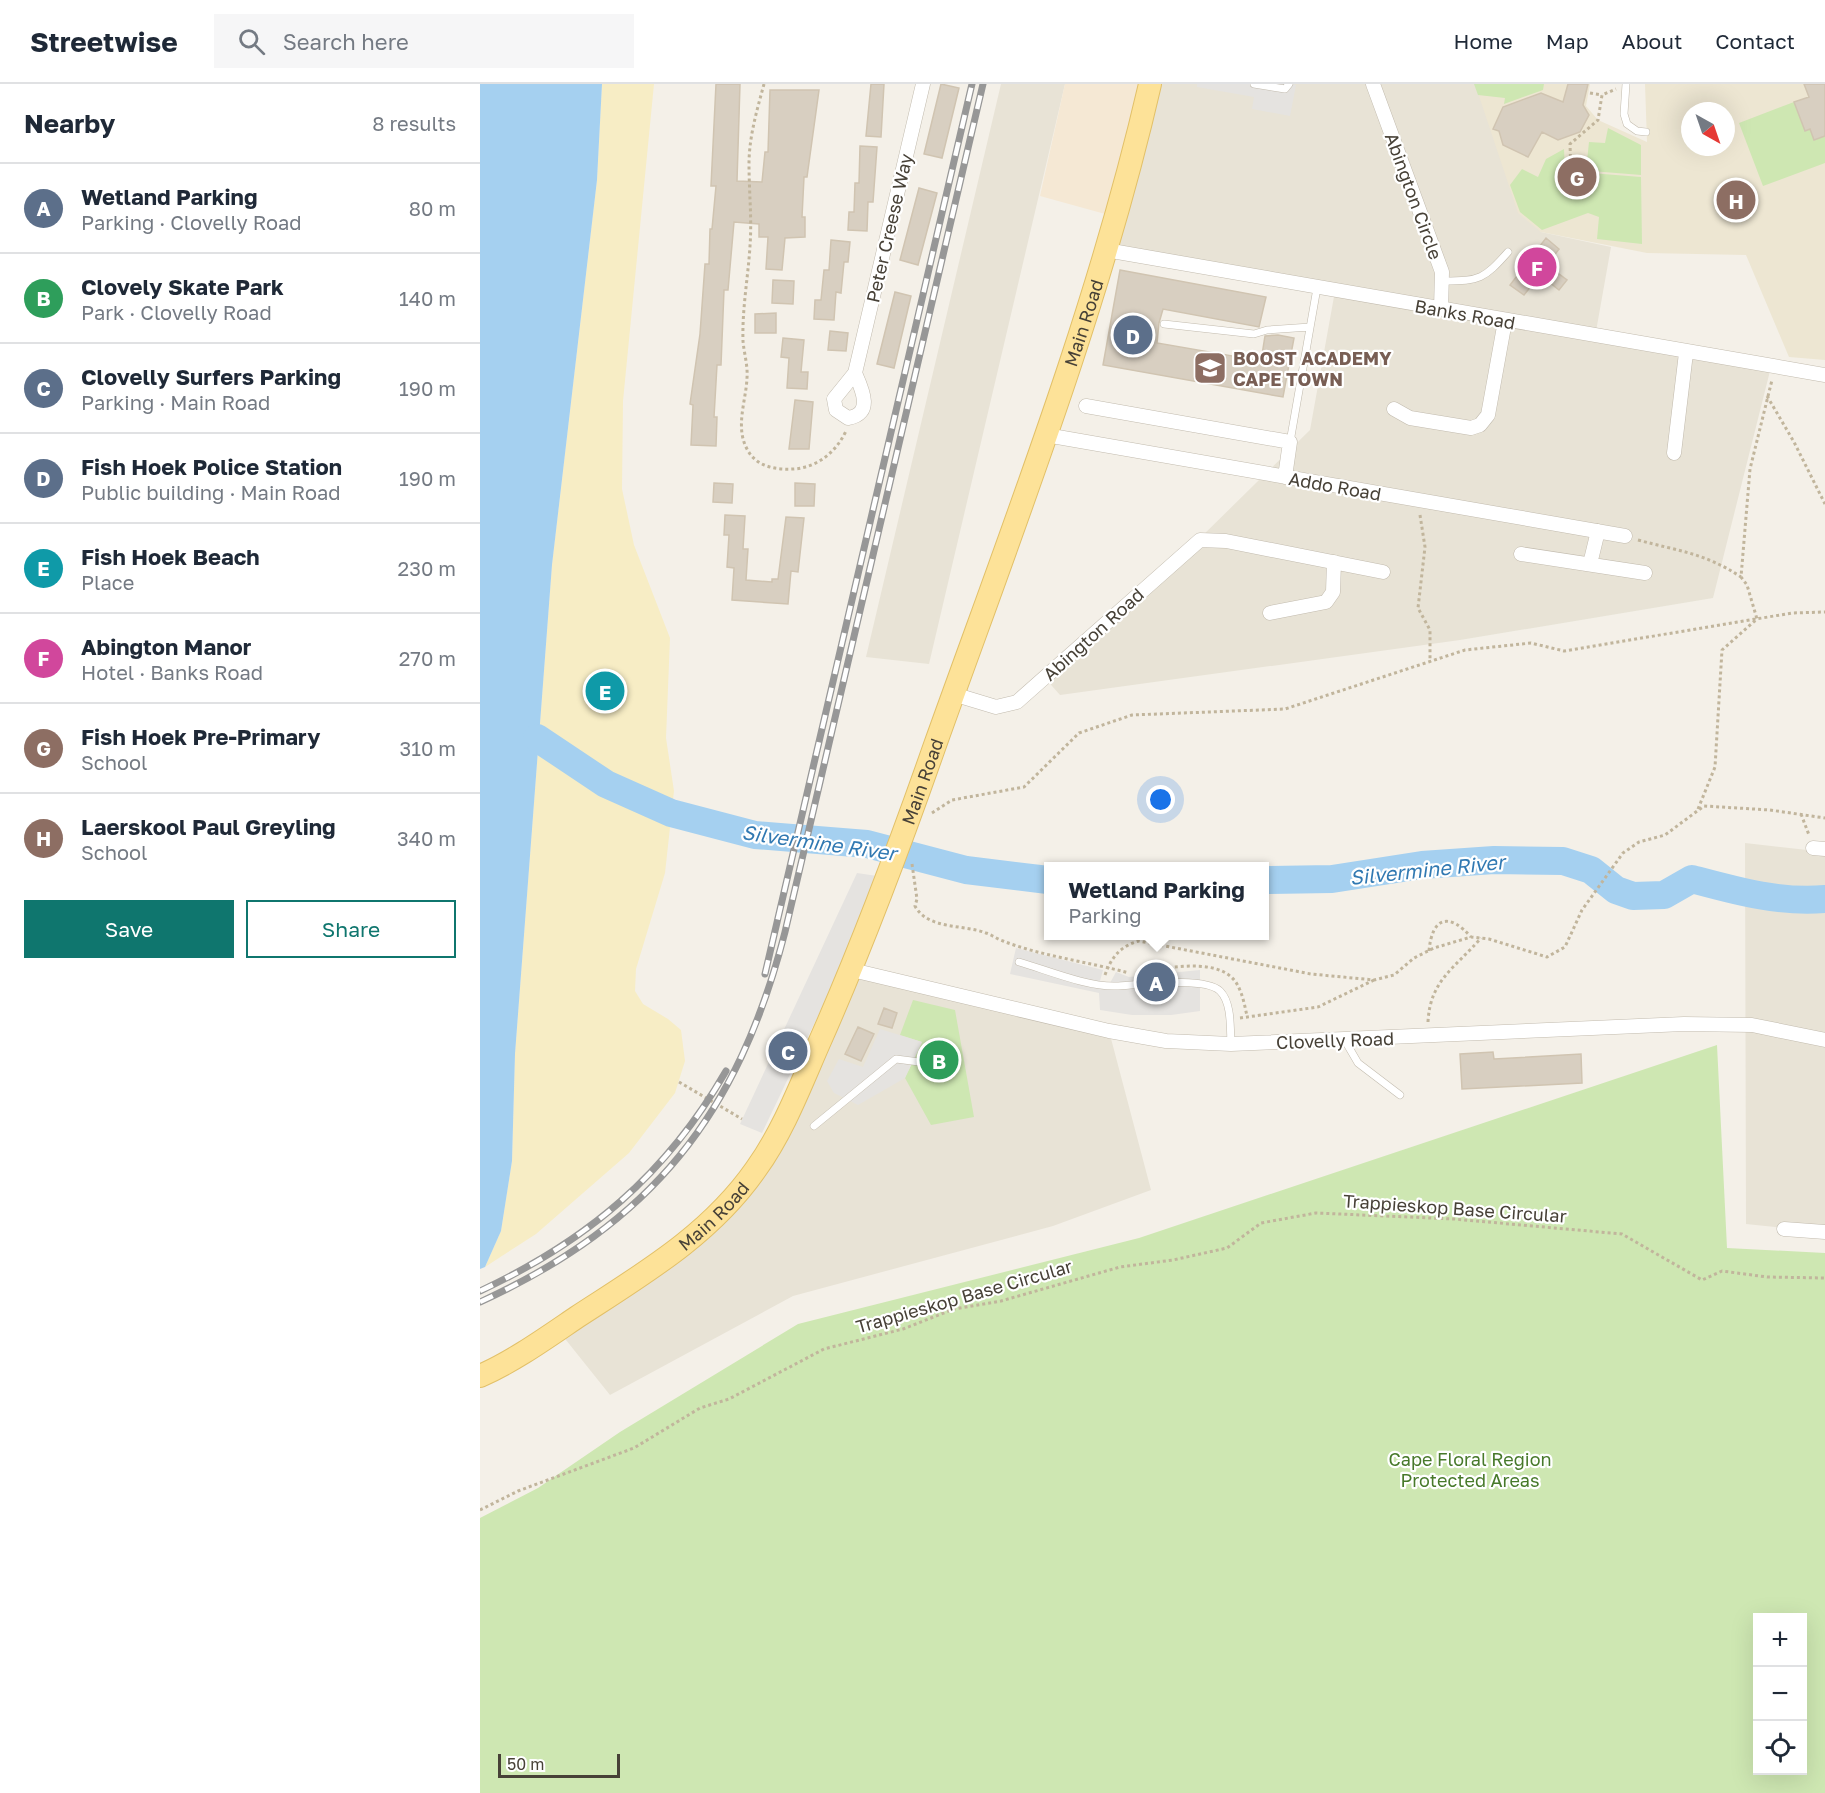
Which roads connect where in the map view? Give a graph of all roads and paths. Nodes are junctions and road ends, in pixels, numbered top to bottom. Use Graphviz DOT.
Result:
graph roads {
  1 [pos="764,84"];
  2 [pos="923,84"];
  3 [pos="1150,84"];
  4 [pos="1254,84"];
  5 [pos="1289,84"];
  6 [pos="1373,84"];
  7 [pos="1626,85"];
  8 [pos="1590,93"];
  9 [pos="1602,95"];
  10 [pos="1646,132"];
  11 [pos="1571,175"];
  12 [pos="1106,250"];
  13 [pos="1508,252"];
  14 [pos="1444,281"];
  15 [pos="1317,288"];
  16 [pos="1442,309"];
  17 [pos="1505,321"];
  18 [pos="1164,324"];
  19 [pos="1310,327"];
  20 [pos="1686,353"];
  21 [pos="1775,368"];
  22 [pos="855,373"];
  23 [pos="1825,375"];
  24 [pos="1767,396"];
  25 [pos="1086,406"];
  26 [pos="1394,409"];
  27 [pos="848,418"];
  28 [pos="1046,435"];
  29 [pos="1290,442"];
  30 [pos="1674,453"];
  31 [pos="1285,477"];
  32 [pos="1424,501"];
  33 [pos="1825,504"];
  34 [pos="1598,531"];
  35 [pos="1625,536"];
  36 [pos="1521,554"];
  37 [pos="1334,562"];
  38 [pos="1590,564"];
  39 [pos="1383,572"];
  40 [pos="1645,573"];
  41 [pos="1741,577"];
  42 [pos="1825,612"];
  43 [pos="1270,613"];
  44 [pos="1757,619"];
  45 [pos="1430,662"];
  46 [pos="953,694"];
  47 [pos="1697,811"];
  48 [pos="930,814"];
  49 [pos="1802,814"];
  50 [pos="1825,818"];
  51 [pos="1819,849"];
  52 [pos="912,865"];
  53 [pos="1472,937"];
  54 [pos="1481,938"];
  55 [pos="1429,951"];
  56 [pos="1018,962"];
  57 [pos="1109,966"];
  58 [pos="852,970"];
  59 [pos="1374,980"];
  60 [pos="1102,986"];
  61 [pos="1229,1020"];
  62 [pos="1427,1036"];
  63 [pos="1344,1039"];
  64 [pos="1825,1040"];
  65 [pos="1231,1044"];
  66 [pos="935,1064"];
  67 [pos="678,1082"];
  68 [pos="1400,1095"];
  69 [pos="742,1119"];
  70 [pos="814,1126"];
  71 [pos="1784,1229"];
  72 [pos="1825,1232"];
  73 [pos="1825,1278"];
  74 [pos="480,1376"];
  75 [pos="480,1510"];
  1 -- 27 [label="path"];
  2 -- 22 [label="street, Peter Creese Way"];
  3 -- 12 [label="main road, Main Road"];
  4 -- 5 [label="lane"];
  6 -- 14 [label="street, Abington Circle"];
  7 -- 9 [label="path"];
  7 -- 10 [label="lane"];
  8 -- 9 [label="path"];
  9 -- 11 [label="path"];
  12 -- 15 [label="street, Banks Road"];
  12 -- 28 [label="main road, Main Road"];
  13 -- 14 [label="lane"];
  14 -- 16 [label="street, Abington Circle"];
  15 -- 16 [label="street, Banks Road"];
  15 -- 19 [label="lane"];
  16 -- 17 [label="street, Banks Road"];
  17 -- 20 [label="street, Banks Road"];
  17 -- 26 [label="street"];
  18 -- 19 [label="lane"];
  19 -- 29 [label="lane"];
  20 -- 21 [label="street, Banks Road"];
  20 -- 30 [label="street"];
  21 -- 23 [label="street, Banks Road"];
  21 -- 24 [label="path"];
  22 -- 27 [label="street"];
  22 -- 27 [label="street, Peter Creese Way"];
  24 -- 33 [label="path"];
  24 -- 41 [label="path"];
  25 -- 29 [label="street"];
  28 -- 31 [label="street, Addo Road"];
  28 -- 46 [label="main road, Main Road"];
  29 -- 31 [label="street"];
  31 -- 32 [label="street, Addo Road"];
  32 -- 34 [label="street, Addo Road"];
  32 -- 45 [label="path"];
  34 -- 35 [label="street, Addo Road"];
  34 -- 38 [label="street"];
  35 -- 41 [label="path"];
  36 -- 38 [label="street"];
  37 -- 39 [label="street, Abington Road"];
  37 -- 43 [label="street"];
  37 -- 46 [label="street, Abington Road"];
  38 -- 40 [label="street"];
  41 -- 44 [label="path"];
  42 -- 44 [label="path"];
  44 -- 45 [label="path"];
  44 -- 47 [label="path"];
  45 -- 48 [label="path"];
  46 -- 58 [label="main road, Main Road"];
  47 -- 49 [label="path"];
  47 -- 54 [label="path"];
  49 -- 50 [label="path"];
  49 -- 51 [label="path"];
  52 -- 57 [label="path"];
  53 -- 54 [label="path"];
  53 -- 55 [label="path"];
  53 -- 55 [label="path"];
  54 -- 62 [label="path"];
  55 -- 59 [label="path"];
  56 -- 60 [label="lane"];
  57 -- 59 [label="path"];
  57 -- 60 [label="path"];
  58 -- 65 [label="street, Clovelly Road"];
  58 -- 74 [label="main road, Main Road"];
  59 -- 61 [label="path"];
  60 -- 61 [label="lane"];
  61 -- 65 [label="lane"];
  62 -- 63 [label="street, Clovelly Road"];
  62 -- 64 [label="street, Clovelly Road"];
  63 -- 65 [label="street, Clovelly Road"];
  63 -- 68 [label="lane"];
  66 -- 70 [label="lane"];
  67 -- 69 [label="path"];
  71 -- 72 [label="street"];
  73 -- 75 [label="path, Trappieskop Base Circular"];
}
